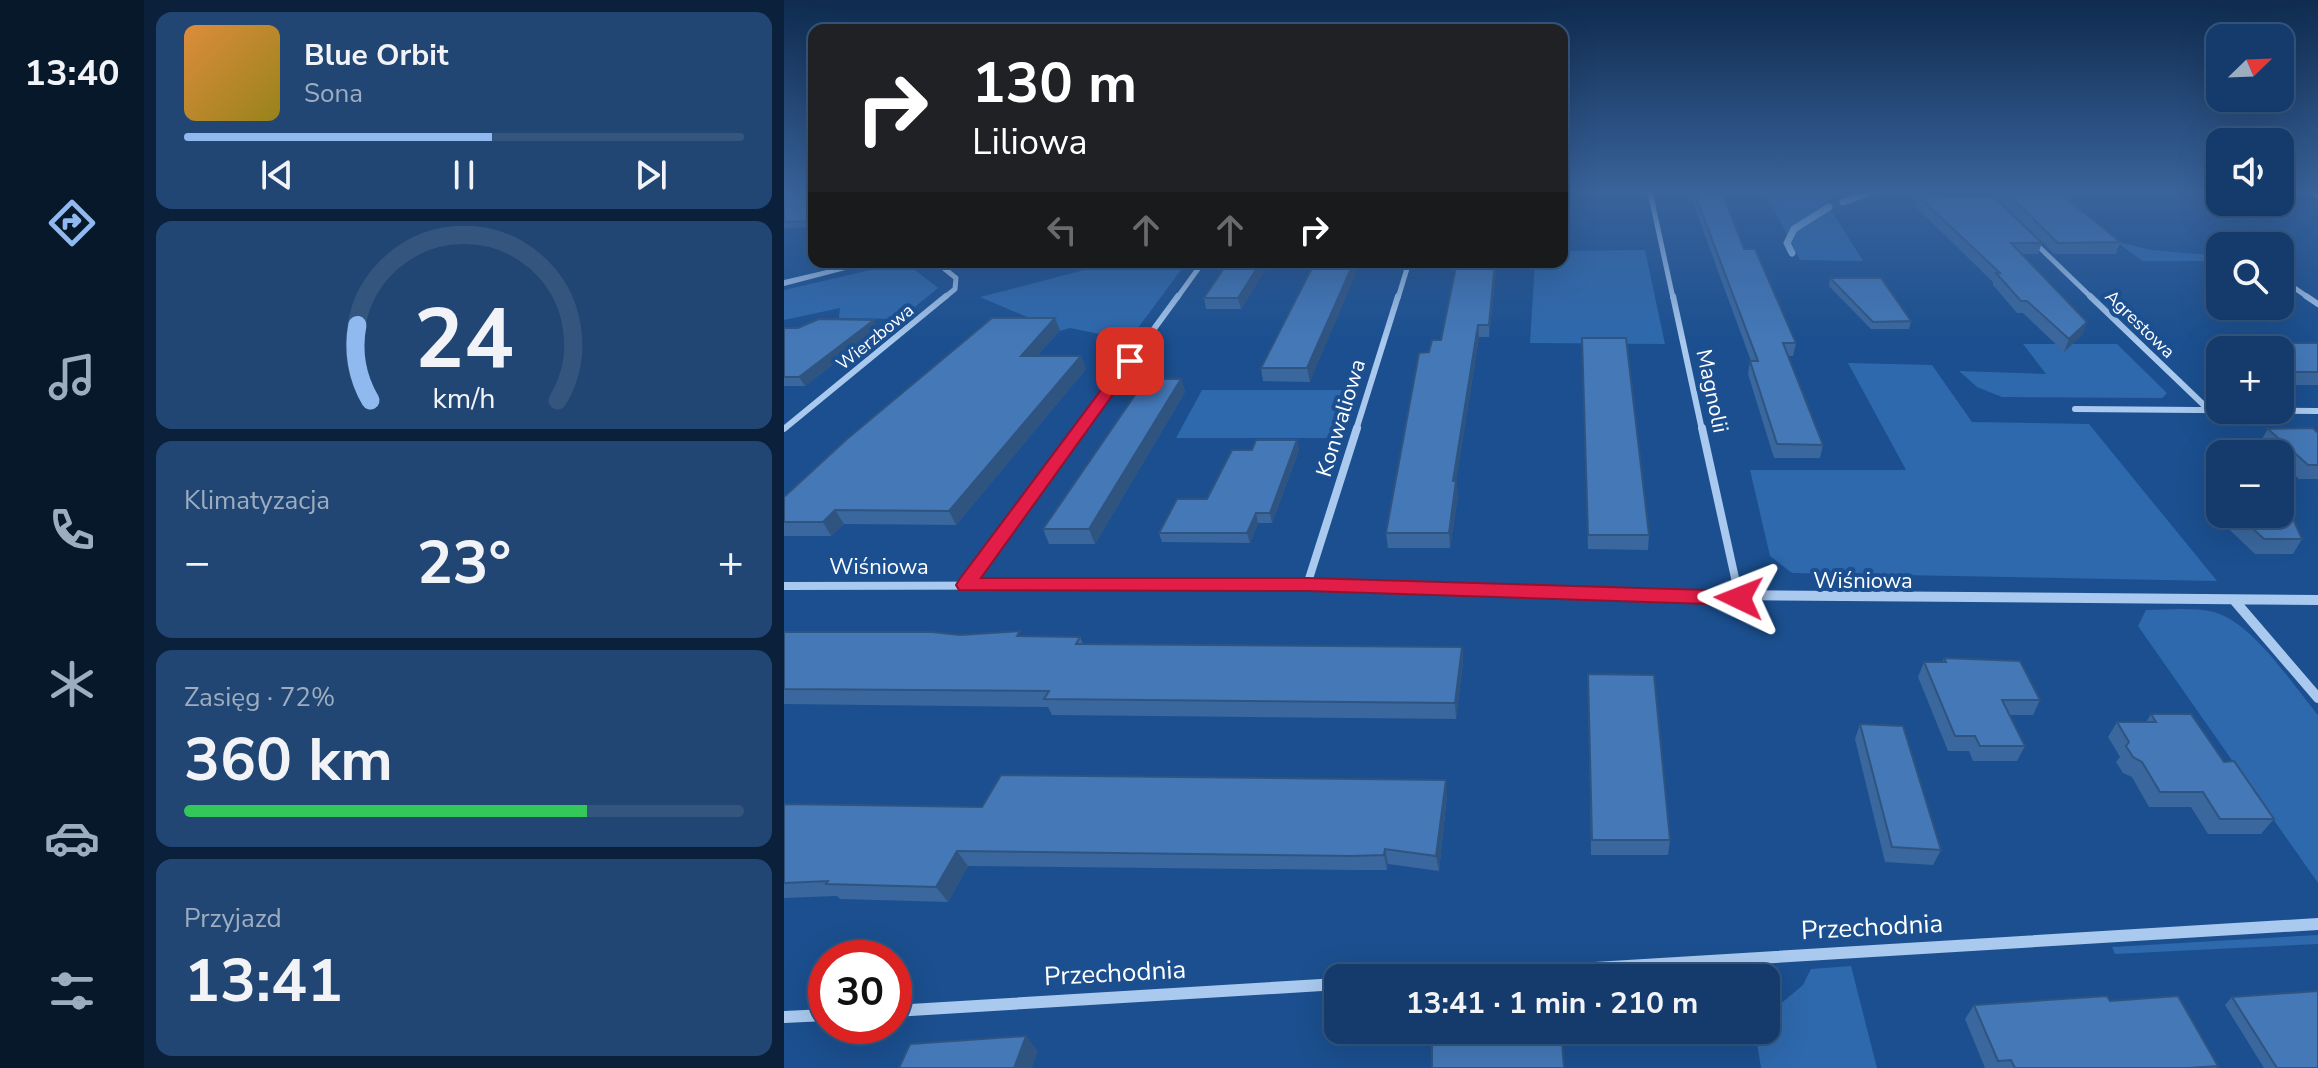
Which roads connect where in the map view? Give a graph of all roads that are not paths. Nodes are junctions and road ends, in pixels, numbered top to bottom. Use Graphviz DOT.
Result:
graph roads {
  1 [pos="1661,242"];
  2 [pos="2034,242"];
  3 [pos="847,268"];
  4 [pos="944,268"];
  5 [pos="1199,268"];
  6 [pos="1407,268"];
  7 [pos="784,283"];
  8 [pos="2294,288"];
  9 [pos="2318,304"];
  10 [pos="2206,407"];
  11 [pos="2075,409"];
  12 [pos="2206,410"];
  13 [pos="2294,411"];
  14 [pos="2318,411"];
  15 [pos="784,429"];
  16 [pos="966,585"];
  17 [pos="1307,585"];
  18 [pos="784,586"];
  19 [pos="1739,598"];
  20 [pos="2234,600"];
  21 [pos="2318,600"];
  22 [pos="2318,698"];
  23 [pos="2318,924"];
  24 [pos="1659,964"];
  25 [pos="1324,985"];
  26 [pos="912,1010"];
  27 [pos="808,1016"];
  28 [pos="784,1017"];
  1 -- 19 [label="street, Magnolii"];
  2 -- 10 [label="street, Agrestowa"];
  3 -- 7 [label="street"];
  4 -- 15 [label="street, Wierzbowa"];
  5 -- 16 [label="street"];
  6 -- 17 [label="street, Konwaliowa"];
  8 -- 9 [label="street"];
  11 -- 12 [label="street"];
  13 -- 14 [label="street"];
  16 -- 17 [label="street, Wiśniowa"];
  16 -- 18 [label="street, Wiśniowa"];
  17 -- 19 [label="street, Wiśniowa"];
  19 -- 20 [label="street, Wiśniowa"];
  20 -- 21 [label="street, Wiśniowa"];
  20 -- 22 [label="street"];
  23 -- 24 [label="street, Przechodnia"];
  25 -- 26 [label="street, Przechodnia"];
  27 -- 28 [label="street"];
}
